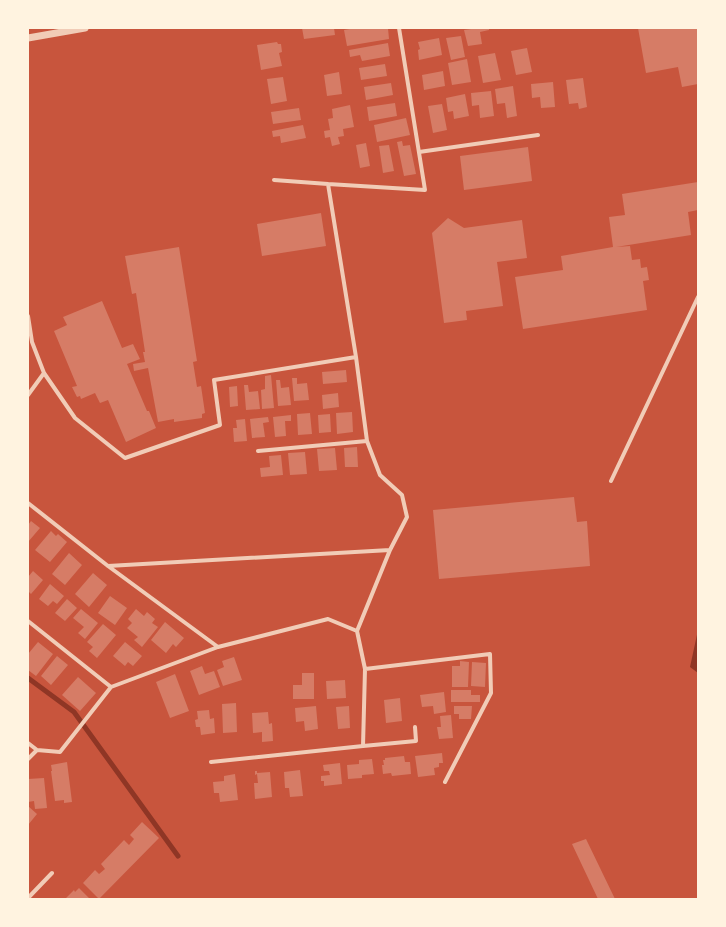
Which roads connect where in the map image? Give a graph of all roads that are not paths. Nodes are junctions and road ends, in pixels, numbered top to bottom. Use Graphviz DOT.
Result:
graph roads {
  1 [pos="85,28"];
  2 [pos="399,28"];
  3 [pos="28,38"];
  4 [pos="538,135"];
  5 [pos="419,152"];
  6 [pos="274,180"];
  7 [pos="328,184"];
  8 [pos="698,297"];
  9 [pos="28,316"];
  10 [pos="356,357"];
  11 [pos="44,373"];
  12 [pos="28,395"];
  13 [pos="367,441"];
  14 [pos="258,451"];
  15 [pos="611,481"];
  16 [pos="28,503"];
  17 [pos="390,550"];
  18 [pos="108,566"];
  19 [pos="28,621"];
  20 [pos="357,631"];
  21 [pos="218,647"];
  22 [pos="365,669"];
  23 [pos="111,687"];
  24 [pos="415,726"];
  25 [pos="28,743"];
  26 [pos="363,746"];
  27 [pos="37,750"];
  28 [pos="28,759"];
  29 [pos="211,762"];
  30 [pos="445,782"];
  31 [pos="52,873"];
  32 [pos="28,898"];
  1 -- 3 [label="street"];
  2 -- 5 [label="street"];
  4 -- 5 [label="street"];
  5 -- 7 [label="street"];
  6 -- 7 [label="street"];
  7 -- 10 [label="street"];
  8 -- 15 [label="street"];
  9 -- 11 [label="street"];
  10 -- 11 [label="street"];
  10 -- 13 [label="street"];
  11 -- 12 [label="street"];
  13 -- 14 [label="street"];
  13 -- 17 [label="street"];
  16 -- 18 [label="street"];
  17 -- 18 [label="street"];
  17 -- 20 [label="street"];
  18 -- 21 [label="street"];
  19 -- 23 [label="street"];
  20 -- 21 [label="street"];
  20 -- 22 [label="street"];
  21 -- 23 [label="street"];
  22 -- 26 [label="street"];
  22 -- 30 [label="street"];
  23 -- 27 [label="street"];
  24 -- 26 [label="street"];
  25 -- 27 [label="street"];
  26 -- 29 [label="street"];
  27 -- 28 [label="street"];
  31 -- 32 [label="street"];
}
